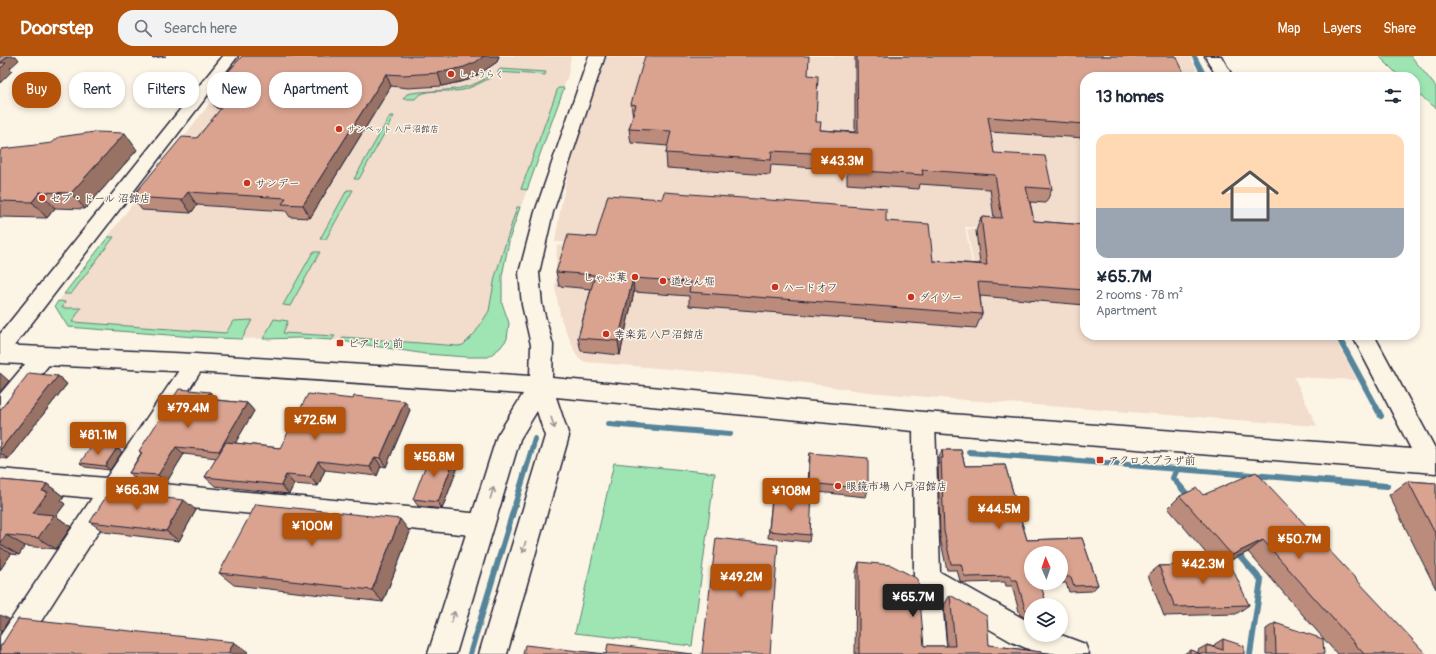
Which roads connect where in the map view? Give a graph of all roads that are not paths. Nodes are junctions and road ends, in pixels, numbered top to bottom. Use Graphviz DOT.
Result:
graph roads {
  1 [pos="231,56"];
  2 [pos="597,56"];
  3 [pos="1213,56"];
  4 [pos="1222,72"];
  5 [pos="1366,340"];
  6 [pos="0,349"];
  7 [pos="0,354"];
  8 [pos="44,356"];
  9 [pos="195,364"];
  10 [pos="541,386"];
  11 [pos="0,410"];
  12 [pos="924,422"];
  13 [pos="1433,462"];
  14 [pos="0,479"];
  15 [pos="113,490"];
  16 [pos="482,525"];
  17 [pos="927,579"];
  18 [pos="4,654"];
  19 [pos="442,654"];
  20 [pos="493,654"];
  21 [pos="933,654"];
  22 [pos="1076,654"];
  1 -- 6 [label="street"];
  2 -- 10 [label="street"];
  3 -- 4 [label="street"];
  5 -- 13 [label="street"];
  7 -- 8 [label="street"];
  8 -- 9 [label="street"];
  8 -- 11 [label="street"];
  9 -- 10 [label="street"];
  9 -- 15 [label="street"];
  10 -- 12 [label="street"];
  16 -- 10 [label="street, one-way"];
  10 -- 20 [label="street, one-way"];
  12 -- 13 [label="street"];
  12 -- 17 [label="street"];
  14 -- 15 [label="street"];
  15 -- 16 [label="street"];
  15 -- 18 [label="street"];
  19 -- 16 [label="street, one-way"];
  17 -- 21 [label="street"];
  17 -- 22 [label="street"];
}
